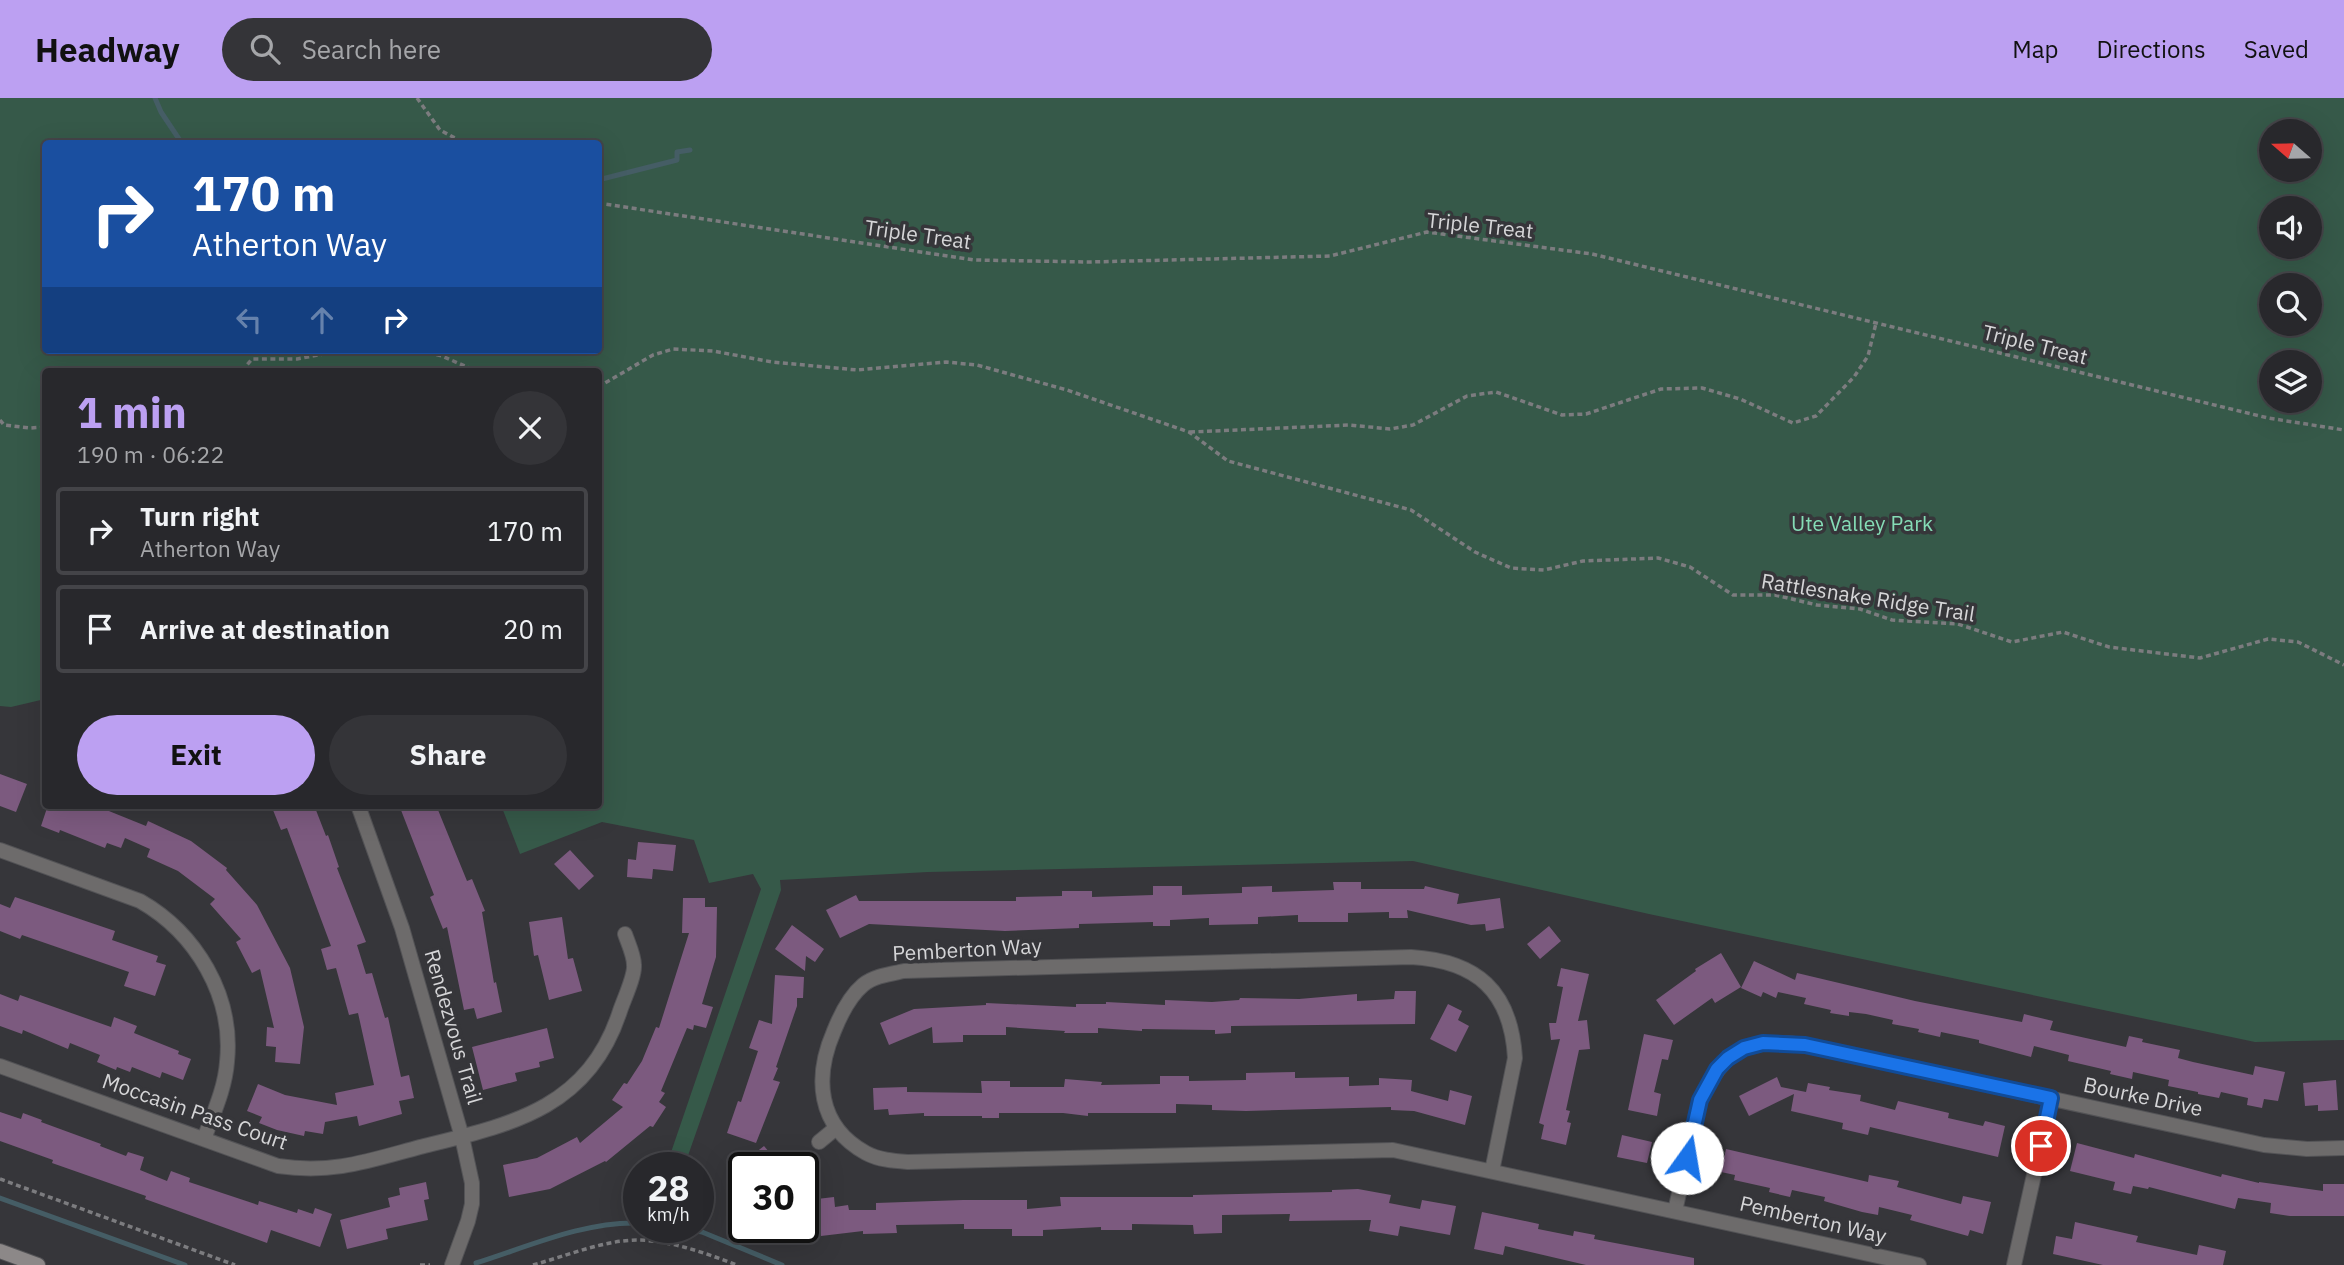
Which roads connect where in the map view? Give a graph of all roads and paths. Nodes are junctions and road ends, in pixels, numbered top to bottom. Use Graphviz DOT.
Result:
graph roads {
  1 [pos="417,98"];
  2 [pos="459,140"];
  3 [pos="602,204"];
  4 [pos="1876,323"];
  5 [pos="323,354"];
  6 [pos="435,354"];
  7 [pos="245,368"];
  8 [pos="469,368"];
  9 [pos="602,385"];
  10 [pos="0,420"];
  11 [pos="42,427"];
  12 [pos="2344,430"];
  13 [pos="1189,432"];
  14 [pos="2344,665"];
  15 [pos="359,809"];
  16 [pos="0,850"];
  17 [pos="625,934"];
  18 [pos="0,1066"];
  19 [pos="2051,1098"];
  20 [pos="836,1128"];
  21 [pos="462,1137"];
  22 [pos="204,1139"];
  23 [pos="819,1142"];
  24 [pos="2344,1147"];
  25 [pos="1492,1171"];
  26 [pos="0,1179"];
  27 [pos="1675,1211"];
  28 [pos="0,1251"];
  29 [pos="38,1265"];
  30 [pos="235,1265"];
  31 [pos="421,1265"];
  32 [pos="430,1265"];
  33 [pos="452,1265"];
  34 [pos="533,1265"];
  35 [pos="737,1265"];
  36 [pos="1919,1265"];
  37 [pos="2014,1265"];
  1 -- 2 [label="path"];
  3 -- 4 [label="path, Triple Treat"];
  4 -- 12 [label="path, Triple Treat"];
  4 -- 13 [label="path"];
  5 -- 7 [label="path"];
  6 -- 8 [label="path"];
  9 -- 13 [label="path, Rattlesnake Ridge Trail"];
  10 -- 11 [label="path"];
  13 -- 14 [label="path, Rattlesnake Ridge Trail"];
  15 -- 21 [label="street, Rendezvous Trail"];
  16 -- 22 [label="street"];
  17 -- 21 [label="street, Moccasin Pass Court"];
  18 -- 22 [label="street, Moccasin Pass Court"];
  19 -- 24 [label="street, Bourke Drive"];
  19 -- 27 [label="street, Bourke Drive"];
  19 -- 37 [label="street"];
  20 -- 23 [label="street"];
  20 -- 25 [label="street, Pemberton Way"];
  20 -- 25 [label="street, Pemberton Way"];
  21 -- 22 [label="street, Moccasin Pass Court"];
  21 -- 33 [label="street, Rendezvous Trail"];
  25 -- 27 [label="street, Pemberton Way"];
  26 -- 30 [label="path"];
  27 -- 36 [label="street, Pemberton Way"];
  28 -- 29 [label="main road"];
  31 -- 32 [label="path"];
  34 -- 35 [label="path"];
}
